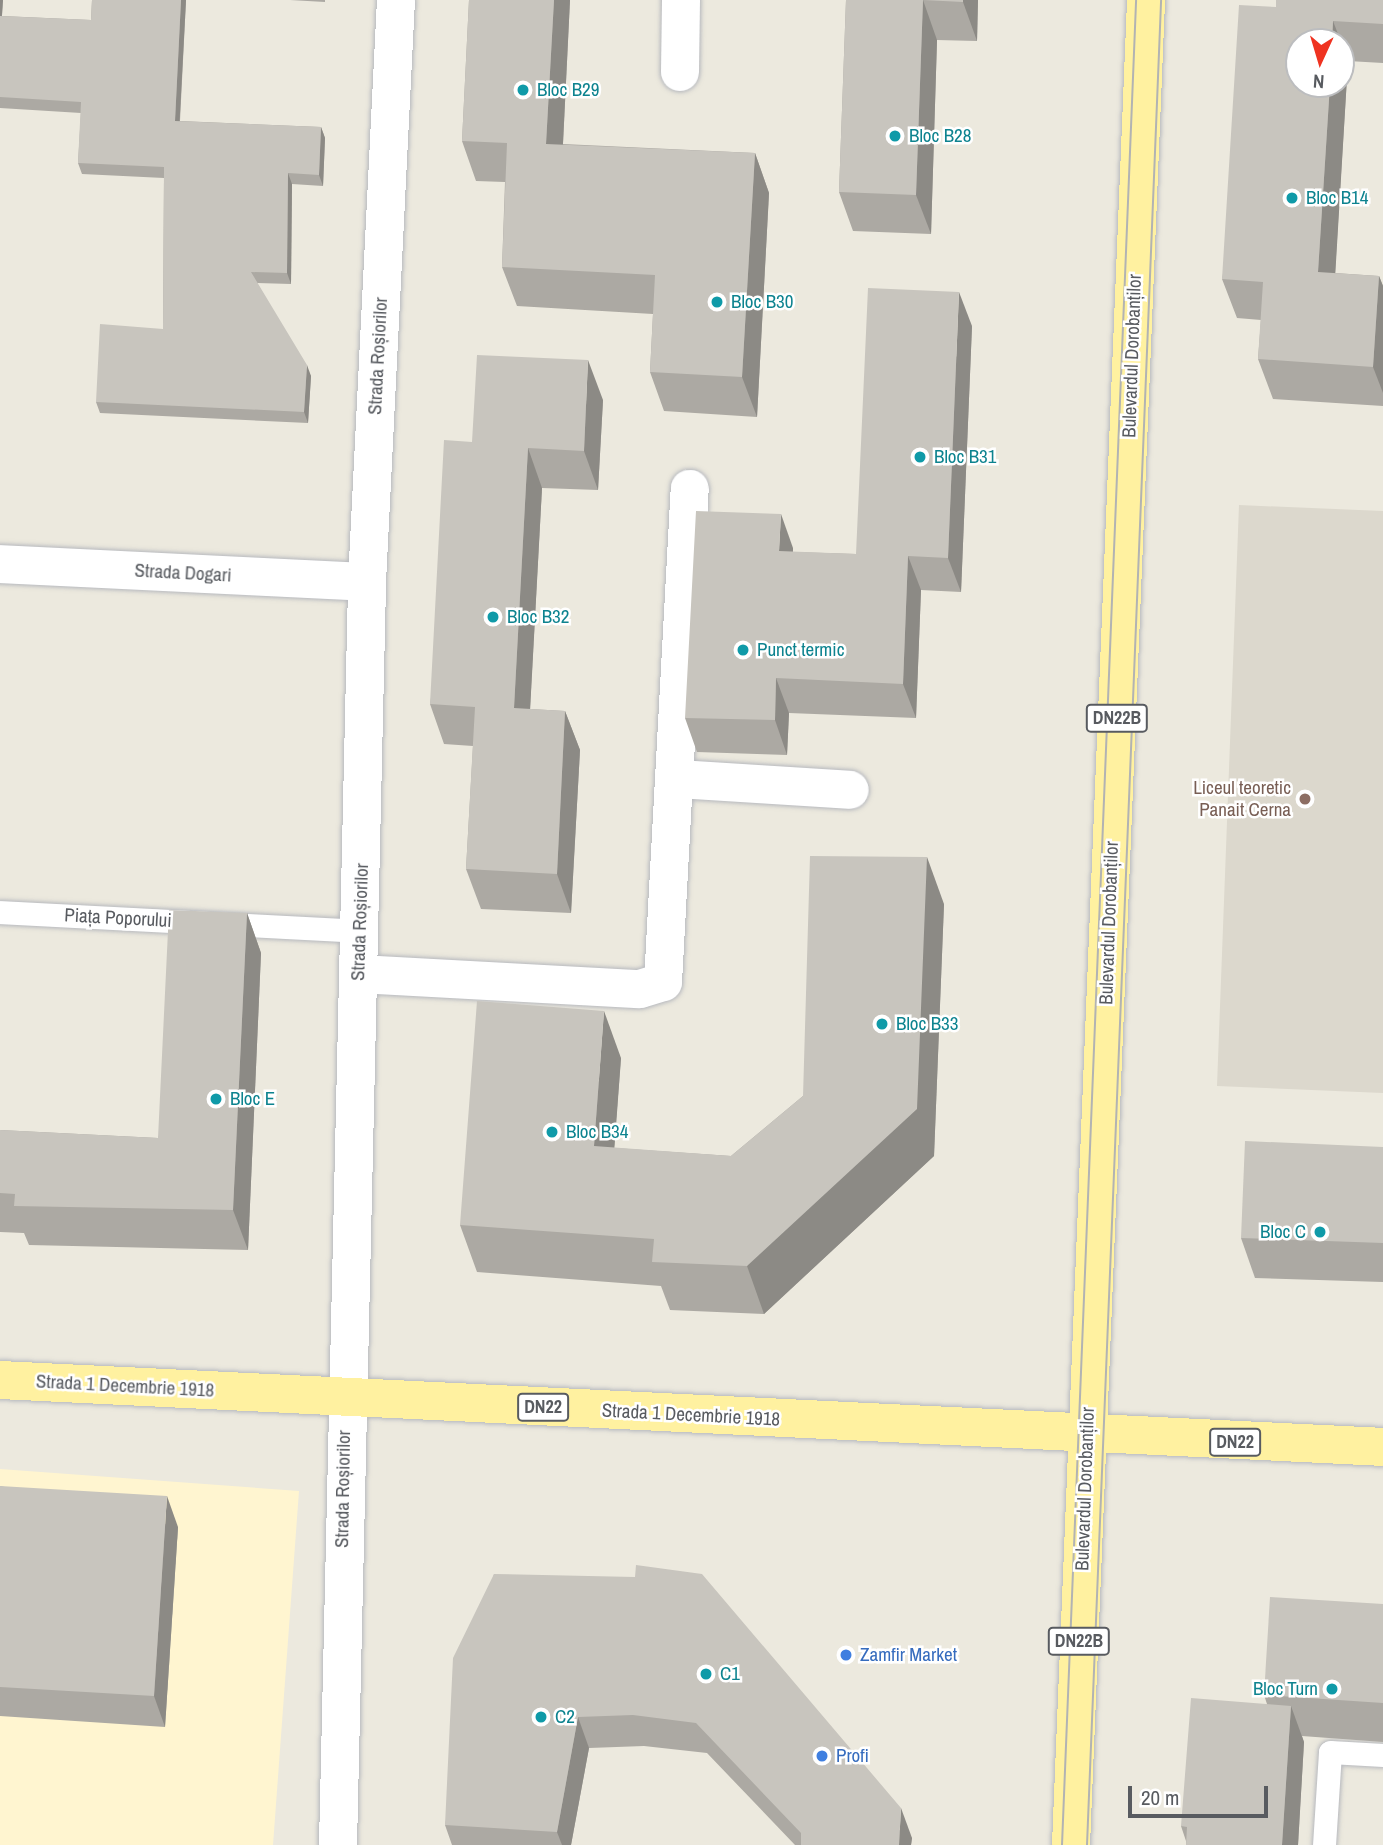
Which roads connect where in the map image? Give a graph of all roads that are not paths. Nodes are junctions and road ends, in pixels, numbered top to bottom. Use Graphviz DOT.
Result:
graph roads {
  1 [pos="396,0"];
  2 [pos="681,0"];
  3 [pos="1146,0"];
  4 [pos="680,72"];
  5 [pos="690,489"];
  6 [pos="0,564"];
  7 [pos="367,582"];
  8 [pos="677,779"];
  9 [pos="850,790"];
  10 [pos="0,912"];
  11 [pos="361,931"];
  12 [pos="359,974"];
  13 [pos="0,1380"];
  14 [pos="344,1396"];
  15 [pos="1087,1437"];
  16 [pos="1383,1447"];
  17 [pos="1383,1755"];
  18 [pos="338,1845"];
  19 [pos="1071,1845"];
  20 [pos="1324,1845"];
  1 -- 7 [label="street, Strada Roșiorilor"];
  2 -- 4 [label="street"];
  3 -- 15 [label="main road, Bulevardul Dorobanților / DN22B"];
  5 -- 8 [label="street"];
  6 -- 7 [label="street, Strada Dogari"];
  7 -- 11 [label="street, Strada Roșiorilor"];
  8 -- 9 [label="street"];
  8 -- 12 [label="street"];
  10 -- 11 [label="lane, Piața Poporului"];
  11 -- 12 [label="street, Strada Roșiorilor"];
  12 -- 14 [label="street, Strada Roșiorilor"];
  13 -- 14 [label="main road, Strada 1 Decembrie 1918 / DN22"];
  14 -- 15 [label="main road, Strada 1 Decembrie 1918 / DN22"];
  14 -- 18 [label="street, Strada Roșiorilor"];
  15 -- 16 [label="main road, Strada 1 Decembrie 1918 / DN22"];
  15 -- 19 [label="main road, Bulevardul Dorobanților / DN22B"];
  17 -- 20 [label="lane"];
}
